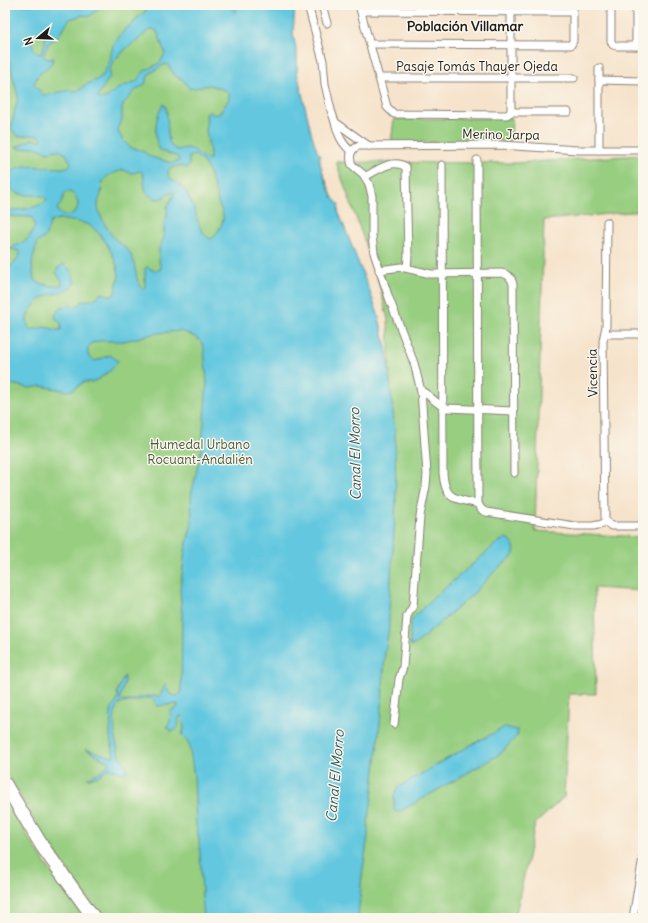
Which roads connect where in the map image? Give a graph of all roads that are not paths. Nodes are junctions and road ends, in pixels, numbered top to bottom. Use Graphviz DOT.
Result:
graph roads {
  1 [pos="308,5"];
  2 [pos="322,5"];
  3 [pos="611,5"];
  4 [pos="636,5"];
  5 [pos="360,8"];
  6 [pos="511,8"];
  7 [pos="573,8"];
  8 [pos="327,23"];
  9 [pos="370,44"];
  10 [pos="511,44"];
  11 [pos="640,46"];
  12 [pos="599,68"];
  13 [pos="379,78"];
  14 [pos="511,78"];
  15 [pos="574,78"];
  16 [pos="599,80"];
  17 [pos="643,81"];
  18 [pos="511,112"];
  19 [pos="568,112"];
  20 [pos="335,122"];
  21 [pos="369,146"];
  22 [pos="599,150"];
  23 [pos="643,150"];
  24 [pos="351,151"];
  25 [pos="477,160"];
  26 [pos="442,165"];
  27 [pos="365,177"];
  28 [pos="607,222"];
  29 [pos="407,268"];
  30 [pos="379,270"];
  31 [pos="478,273"];
  32 [pos="442,274"];
  33 [pos="605,334"];
  34 [pos="643,334"];
  35 [pos="421,391"];
  36 [pos="443,406"];
  37 [pos="478,410"];
  38 [pos="513,411"];
  39 [pos="514,473"];
  40 [pos="478,504"];
  41 [pos="607,523"];
  42 [pos="643,526"];
  43 [pos="394,724"];
  44 [pos="5,784"];
  45 [pos="643,857"];
  46 [pos="94,918"];
  47 [pos="633,918"];
  1 -- 20 [label="street"];
  2 -- 8 [label="street"];
  3 -- 11 [label="street"];
  4 -- 11 [label="street"];
  5 -- 6 [label="street"];
  5 -- 9 [label="street"];
  6 -- 7 [label="street"];
  6 -- 10 [label="street"];
  7 -- 10 [label="street"];
  9 -- 10 [label="street"];
  9 -- 13 [label="street"];
  10 -- 14 [label="street"];
  12 -- 16 [label="street"];
  13 -- 14 [label="street, Pasaje Tomás Thayer Ojeda"];
  13 -- 18 [label="street"];
  14 -- 15 [label="street, Pasaje Tomás Thayer Ojeda"];
  14 -- 18 [label="street"];
  16 -- 17 [label="street"];
  16 -- 22 [label="street"];
  18 -- 19 [label="street"];
  20 -- 21 [label="street"];
  20 -- 24 [label="street"];
  21 -- 22 [label="street, Merino Jarpa"];
  21 -- 24 [label="street, Merino Jarpa"];
  22 -- 23 [label="street, Merino Jarpa"];
  24 -- 27 [label="street"];
  25 -- 31 [label="street"];
  26 -- 32 [label="street"];
  27 -- 29 [label="street"];
  27 -- 30 [label="street"];
  28 -- 33 [label="street, Vicencia"];
  29 -- 30 [label="street"];
  29 -- 32 [label="street"];
  30 -- 35 [label="street"];
  31 -- 32 [label="street"];
  31 -- 37 [label="street"];
  31 -- 38 [label="street"];
  32 -- 36 [label="street"];
  33 -- 34 [label="street"];
  33 -- 41 [label="street, Vicencia"];
  35 -- 36 [label="street"];
  35 -- 43 [label="street"];
  36 -- 37 [label="street"];
  36 -- 40 [label="street"];
  37 -- 38 [label="street"];
  37 -- 40 [label="street"];
  38 -- 39 [label="street"];
  40 -- 41 [label="street"];
  41 -- 42 [label="street"];
  44 -- 46 [label="highway"];
  45 -- 47 [label="street"];
}
